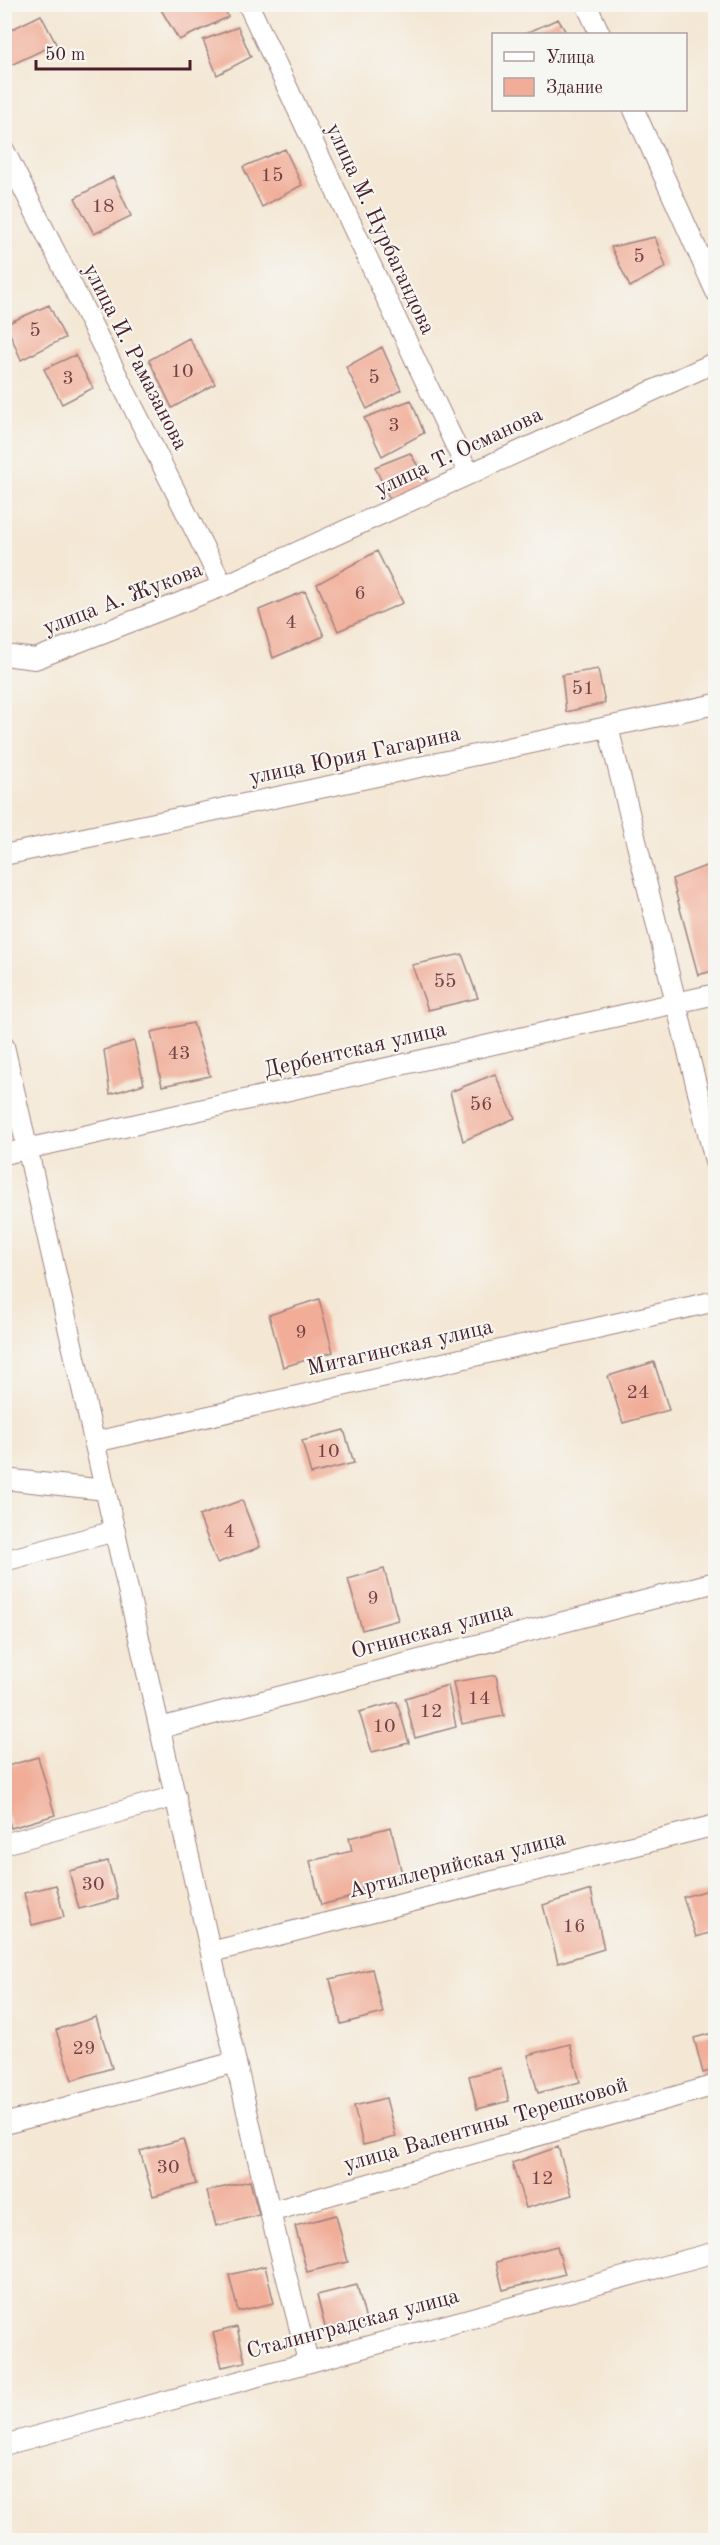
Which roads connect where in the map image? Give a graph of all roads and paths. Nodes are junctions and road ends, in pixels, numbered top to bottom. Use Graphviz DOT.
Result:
graph roads {
  1 [pos="248,4"];
  2 [pos="586,4"];
  3 [pos="600,33"];
  4 [pos="634,111"];
  5 [pos="4,150"];
  6 [pos="716,292"];
  7 [pos="716,362"];
  8 [pos="469,474"];
  9 [pos="223,586"];
  10 [pos="4,655"];
  11 [pos="716,704"];
  12 [pos="608,727"];
  13 [pos="4,855"];
  14 [pos="716,994"];
  15 [pos="676,1003"];
  16 [pos="4,1046"];
  17 [pos="28,1148"];
  18 [pos="4,1154"];
  19 [pos="716,1165"];
  20 [pos="716,1301"];
  21 [pos="95,1442"];
  22 [pos="4,1479"];
  23 [pos="106,1490"];
  24 [pos="115,1531"];
  25 [pos="4,1561"];
  26 [pos="716,1582"];
  27 [pos="160,1728"];
  28 [pos="176,1796"];
  29 [pos="716,1825"];
  30 [pos="4,1844"];
  31 [pos="211,1952"];
  32 [pos="236,2062"];
  33 [pos="716,2085"];
  34 [pos="4,2124"];
  35 [pos="270,2212"];
  36 [pos="716,2252"];
  37 [pos="308,2361"];
  38 [pos="4,2445"];
  1 -- 8 [label="street, улица М. Нурбагандова"];
  2 -- 3 [label="street"];
  4 -- 6 [label="street"];
  5 -- 9 [label="street, улица И. Рамазанова"];
  7 -- 8 [label="street, улица Т. Османова"];
  8 -- 9 [label="street, улица Т. Османова"];
  9 -- 10 [label="street, улица А. Жукова"];
  11 -- 12 [label="street, улица Юрия Гагарина"];
  12 -- 13 [label="street, улица Юрия Гагарина"];
  12 -- 15 [label="street"];
  14 -- 15 [label="street, Дербентская улица"];
  15 -- 17 [label="street, Дербентская улица"];
  15 -- 19 [label="street"];
  16 -- 17 [label="street"];
  17 -- 18 [label="street, Дербентская улица"];
  17 -- 21 [label="street"];
  20 -- 21 [label="street, Митагинская улица"];
  21 -- 23 [label="street"];
  22 -- 23 [label="street"];
  23 -- 24 [label="street"];
  24 -- 25 [label="street"];
  24 -- 27 [label="street"];
  26 -- 27 [label="street, Огнинская улица"];
  27 -- 28 [label="street"];
  28 -- 30 [label="street"];
  28 -- 31 [label="street"];
  29 -- 31 [label="street, Артиллерийская улица"];
  31 -- 32 [label="street"];
  32 -- 34 [label="street"];
  32 -- 35 [label="street"];
  33 -- 35 [label="street, улица Валентины Терешковой"];
  35 -- 37 [label="street"];
  36 -- 37 [label="street, Сталинградская улица"];
  37 -- 38 [label="street, Сталинградская улица"];
}
